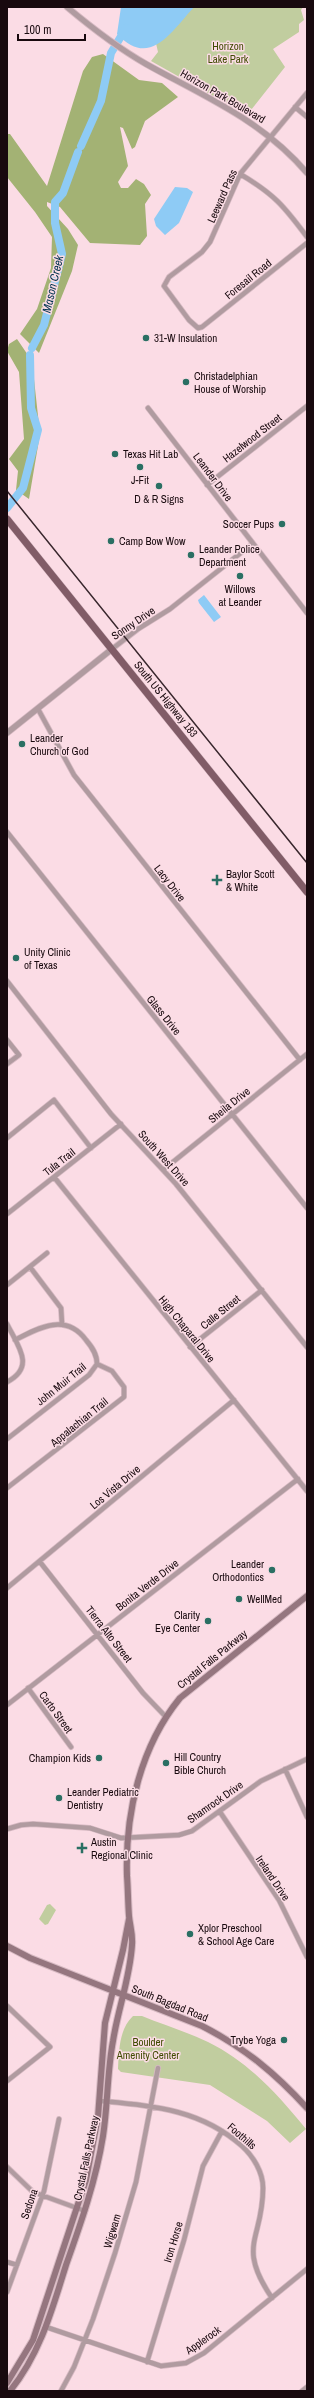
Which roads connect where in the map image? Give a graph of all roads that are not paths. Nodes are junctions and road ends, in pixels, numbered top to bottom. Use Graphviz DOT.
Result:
graph roads {
  1 [pos="67,7"];
  2 [pos="307,93"];
  3 [pos="295,107"];
  4 [pos="307,117"];
  5 [pos="270,136"];
  6 [pos="307,173"];
  7 [pos="240,174"];
  8 [pos="307,237"];
  9 [pos="307,242"];
  10 [pos="198,328"];
  11 [pos="307,406"];
  12 [pos="148,408"];
  13 [pos="207,485"];
  14 [pos="7,520"];
  15 [pos="252,544"];
  16 [pos="307,614"];
  17 [pos="112,649"];
  18 [pos="38,709"];
  19 [pos="7,733"];
  20 [pos="7,832"];
  21 [pos="307,892"];
  22 [pos="7,981"];
  23 [pos="12,987"];
  24 [pos="7,990"];
  25 [pos="7,1040"];
  26 [pos="307,1054"];
  27 [pos="300,1060"];
  28 [pos="7,1064"];
  29 [pos="232,1114"];
  30 [pos="121,1124"];
  31 [pos="7,1138"];
  32 [pos="91,1148"];
  33 [pos="163,1170"];
  34 [pos="54,1177"];
  35 [pos="307,1208"];
  36 [pos="7,1214"];
  37 [pos="47,1253"];
  38 [pos="30,1267"];
  39 [pos="7,1285"];
  40 [pos="262,1290"];
  41 [pos="7,1324"];
  42 [pos="62,1324"];
  43 [pos="15,1340"];
  44 [pos="190,1347"];
  45 [pos="307,1347"];
  46 [pos="97,1364"];
  47 [pos="7,1382"];
  48 [pos="234,1400"];
  49 [pos="7,1439"];
  50 [pos="298,1479"];
  51 [pos="7,1488"];
  52 [pos="307,1490"];
  53 [pos="40,1562"];
  54 [pos="7,1588"];
  55 [pos="307,1596"];
  56 [pos="98,1634"];
  57 [pos="28,1688"];
  58 [pos="7,1705"];
  59 [pos="165,1716"];
  60 [pos="70,1747"];
  61 [pos="307,1759"];
  62 [pos="285,1769"];
  63 [pos="220,1812"];
  64 [pos="307,1816"];
  65 [pos="7,1829"];
  66 [pos="128,1837"];
  67 [pos="129,1917"];
  68 [pos="7,1946"];
  69 [pos="307,1957"];
  70 [pos="113,1991"];
  71 [pos="124,1995"];
  72 [pos="7,2006"];
  73 [pos="104,2042"];
  74 [pos="112,2042"];
  75 [pos="158,2068"];
  76 [pos="7,2081"];
  77 [pos="100,2101"];
  78 [pos="108,2102"];
  79 [pos="149,2106"];
  80 [pos="307,2108"];
  81 [pos="59,2119"];
  82 [pos="222,2131"];
  83 [pos="7,2167"];
  84 [pos="42,2196"];
  85 [pos="78,2208"];
  86 [pos="85,2211"];
  87 [pos="7,2262"];
  88 [pos="17,2266"];
  89 [pos="307,2269"];
  90 [pos="7,2292"];
  91 [pos="272,2298"];
  92 [pos="46,2327"];
  93 [pos="84,2341"];
  94 [pos="147,2362"];
  95 [pos="7,2383"];
  96 [pos="307,2387"];
  97 [pos="10,2389"];
  98 [pos="62,2391"];
  99 [pos="302,2391"];
  1 -- 5 [label="street, Horizon Park Boulevard"];
  2 -- 3 [label="street, Leeward Pass"];
  3 -- 4 [label="street"];
  3 -- 5 [label="street, Leeward Pass"];
  5 -- 6 [label="street, Horizon Park Boulevard"];
  5 -- 7 [label="street, Leeward Pass"];
  7 -- 8 [label="street"];
  7 -- 10 [label="street, Leeward Pass"];
  9 -- 10 [label="street, Foresail Road"];
  11 -- 13 [label="street, Hazelwood Street"];
  12 -- 13 [label="street, Leander Drive"];
  13 -- 15 [label="street, Leander Drive"];
  14 -- 17 [label="main road, South US Highway 183"];
  15 -- 16 [label="street, Leander Drive"];
  15 -- 17 [label="street, Sonny Drive"];
  17 -- 18 [label="street, Sonny Drive"];
  17 -- 21 [label="main road, South US Highway 183"];
  18 -- 19 [label="street, Sonny Drive"];
  18 -- 27 [label="street, Lacy Drive"];
  20 -- 29 [label="street, Glass Drive"];
  22 -- 23 [label="street, South West Drive"];
  23 -- 24 [label="street"];
  23 -- 30 [label="street, South West Drive"];
  25 -- 28 [label="street"];
  26 -- 27 [label="street, Sheila Drive"];
  27 -- 29 [label="street, Sheila Drive"];
  29 -- 33 [label="street, Sheila Drive"];
  29 -- 35 [label="street, Glass Drive"];
  30 -- 32 [label="street, Tula Trail"];
  30 -- 33 [label="street, South West Drive"];
  31 -- 32 [label="street"];
  32 -- 34 [label="street, Tula Trail"];
  33 -- 40 [label="street, South West Drive"];
  34 -- 36 [label="street, Tula Trail"];
  34 -- 44 [label="street, High Chaparal Drive"];
  37 -- 38 [label="street"];
  38 -- 39 [label="street"];
  38 -- 42 [label="street"];
  40 -- 44 [label="street, Calle Street"];
  40 -- 45 [label="street, South West Drive"];
  41 -- 43 [label="street"];
  42 -- 43 [label="street"];
  42 -- 46 [label="street, John Muir Trail"];
  43 -- 47 [label="street"];
  44 -- 48 [label="street, High Chaparal Drive"];
  46 -- 49 [label="street, John Muir Trail"];
  46 -- 51 [label="street, Appalachian Trail"];
  48 -- 50 [label="street, High Chaparal Drive"];
  48 -- 53 [label="street, Los Vista Drive"];
  50 -- 52 [label="street, High Chaparal Drive"];
  50 -- 56 [label="street, Bonita Verde Drive"];
  53 -- 54 [label="street, Los Vista Drive"];
  53 -- 56 [label="street, Tierra Alto Street"];
  55 -- 59 [label="main road, Crystal Falls Parkway"];
  56 -- 57 [label="street, Bonita Verde Drive"];
  56 -- 59 [label="street, Tierra Alto Street"];
  57 -- 58 [label="street, Bonita Verde Drive"];
  57 -- 60 [label="street, Carto Street"];
  59 -- 66 [label="main road, Crystal Falls Parkway"];
  61 -- 62 [label="street, Shamrock Drive"];
  62 -- 63 [label="street, Shamrock Drive"];
  62 -- 64 [label="street"];
  63 -- 66 [label="street, Shamrock Drive"];
  63 -- 69 [label="street, Ireland Drive"];
  65 -- 66 [label="street, Shamrock Drive"];
  66 -- 67 [label="main road, Crystal Falls Parkway"];
  67 -- 70 [label="main road, Crystal Falls Parkway"];
  67 -- 71 [label="main road, Crystal Falls Parkway"];
  68 -- 70 [label="main road, South Bagdad Road"];
  70 -- 71 [label="main road, South Bagdad Road"];
  70 -- 73 [label="main road, Crystal Falls Parkway"];
  71 -- 74 [label="main road, Crystal Falls Parkway"];
  71 -- 80 [label="main road, South Bagdad Road"];
  72 -- 76 [label="street"];
  73 -- 74 [label="main road"];
  73 -- 77 [label="main road, Crystal Falls Parkway"];
  74 -- 78 [label="main road, Crystal Falls Parkway"];
  75 -- 79 [label="street, Wigwam"];
  77 -- 78 [label="street, Foothills"];
  77 -- 85 [label="main road, Crystal Falls Parkway"];
  78 -- 79 [label="street, Foothills"];
  78 -- 86 [label="main road, Crystal Falls Parkway"];
  79 -- 82 [label="street, Foothills"];
  79 -- 93 [label="street, Wigwam"];
  81 -- 84 [label="street, Sedona"];
  82 -- 91 [label="street, Foothills"];
  82 -- 94 [label="street, Iron Horse"];
  83 -- 84 [label="street"];
  84 -- 85 [label="street"];
  84 -- 88 [label="street, Sedona"];
  85 -- 86 [label="street"];
  85 -- 95 [label="main road, Crystal Falls Parkway"];
  86 -- 92 [label="main road, Crystal Falls Parkway"];
  87 -- 88 [label="street"];
  88 -- 90 [label="street, Sedona"];
  89 -- 91 [label="street, Applerock"];
  91 -- 94 [label="street, Applerock"];
  92 -- 93 [label="street, Applerock"];
  92 -- 97 [label="main road, Crystal Falls Parkway"];
  93 -- 94 [label="street, Applerock"];
  93 -- 98 [label="street, Wigwam"];
  96 -- 99 [label="street"];
}
